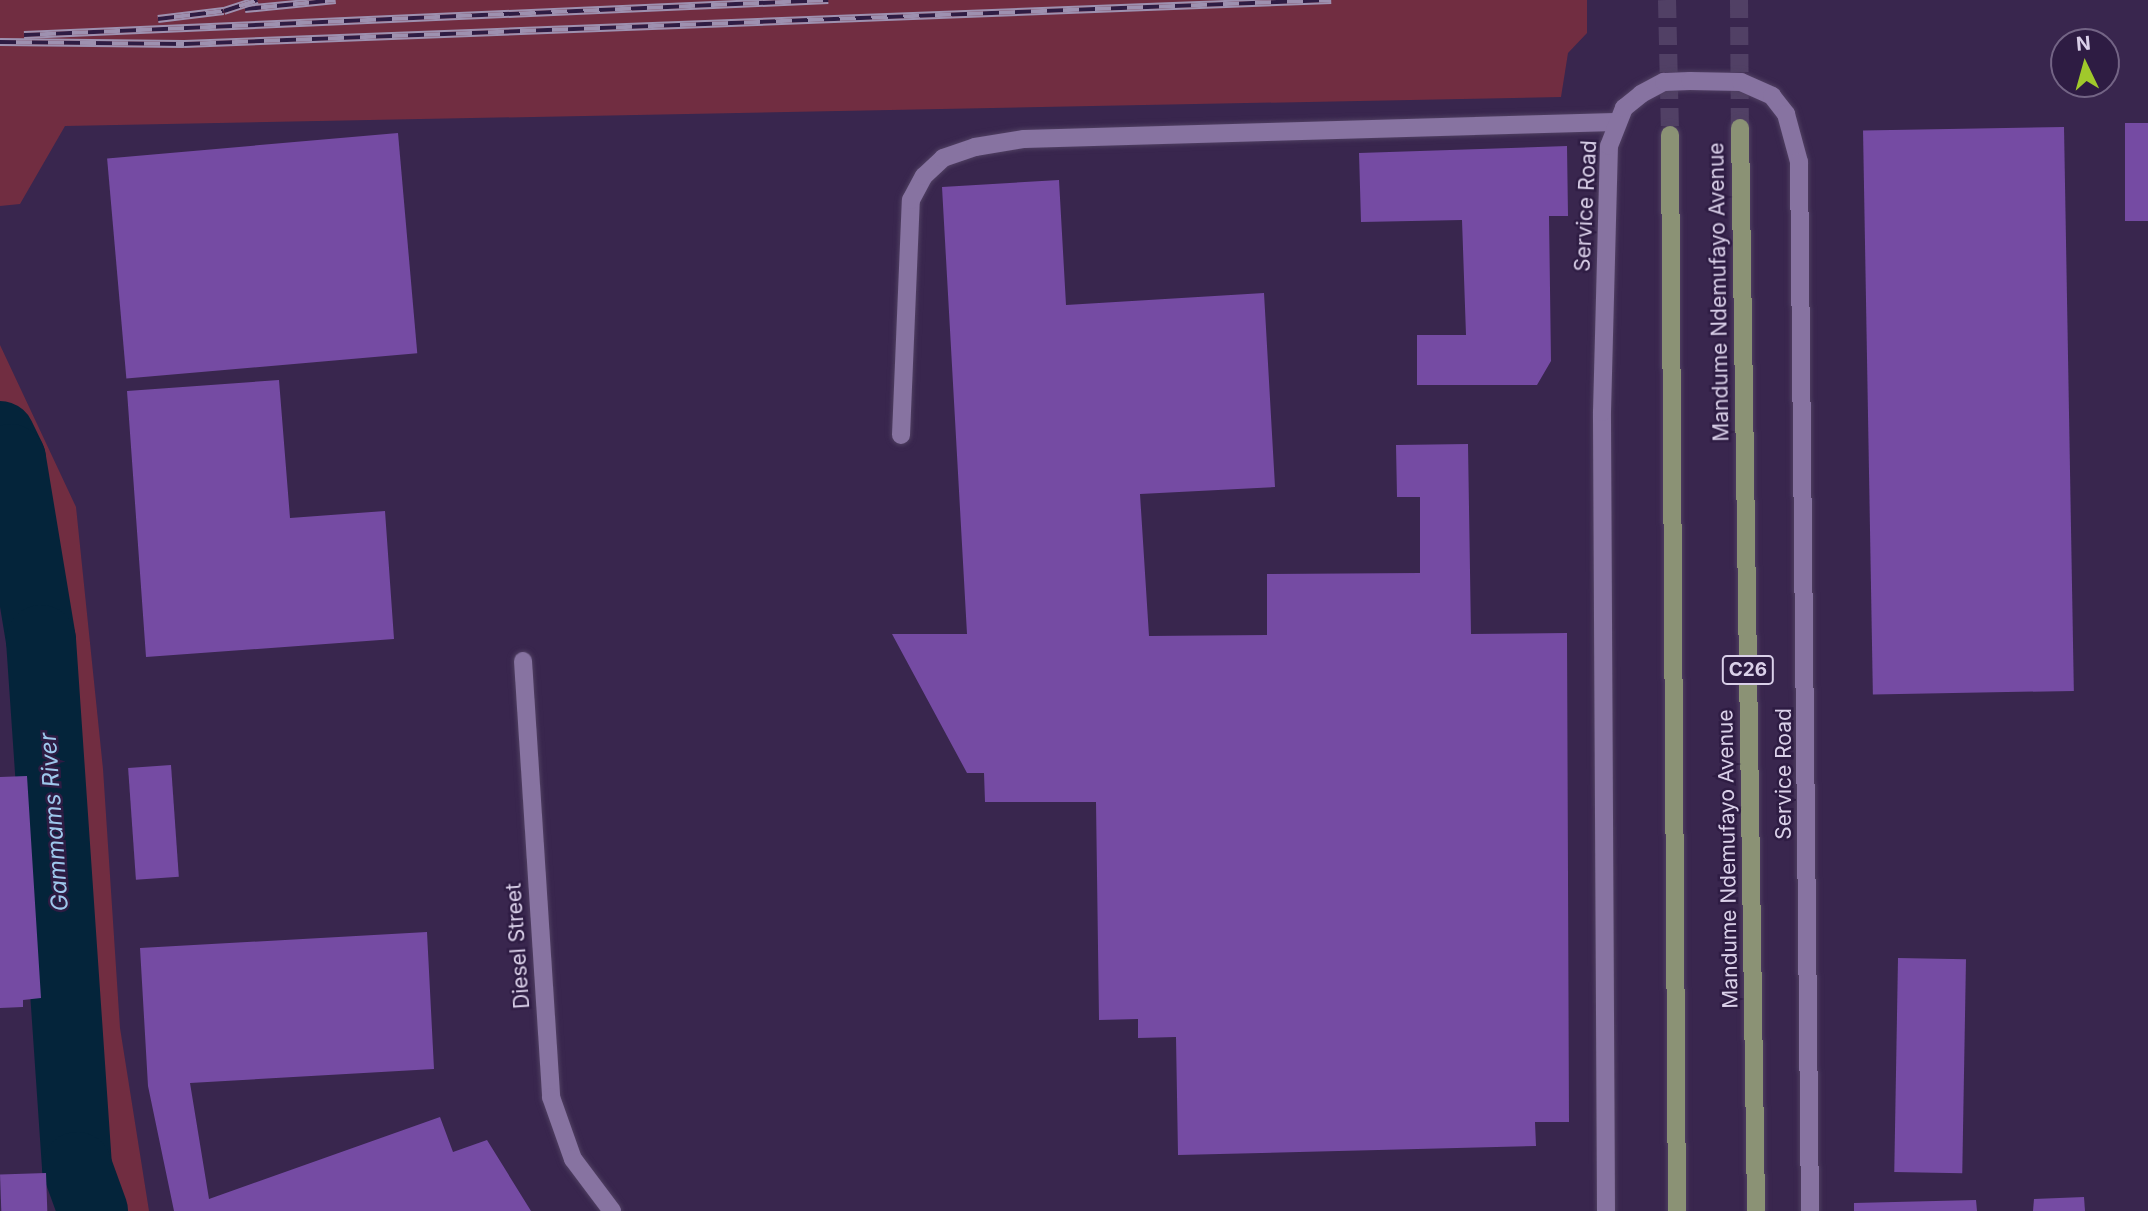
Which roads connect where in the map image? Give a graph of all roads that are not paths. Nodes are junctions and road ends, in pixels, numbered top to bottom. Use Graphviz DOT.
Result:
graph roads {
  1 [pos="1615,122"];
  2 [pos="1740,128"];
  3 [pos="1670,135"];
  4 [pos="901,435"];
  5 [pos="523,662"];
  6 [pos="612,1211"];
  7 [pos="1606,1211"];
  8 [pos="1677,1211"];
  9 [pos="1756,1211"];
  10 [pos="1810,1211"];
  1 -- 4 [label="street"];
  1 -- 7 [label="street, Service Road"];
  1 -- 10 [label="street, Service Road"];
  2 -- 9 [label="main road, Mandume Ndemufayo Avenue / C26"];
  3 -- 8 [label="main road"];
  5 -- 6 [label="street, Diesel Street"];
}
